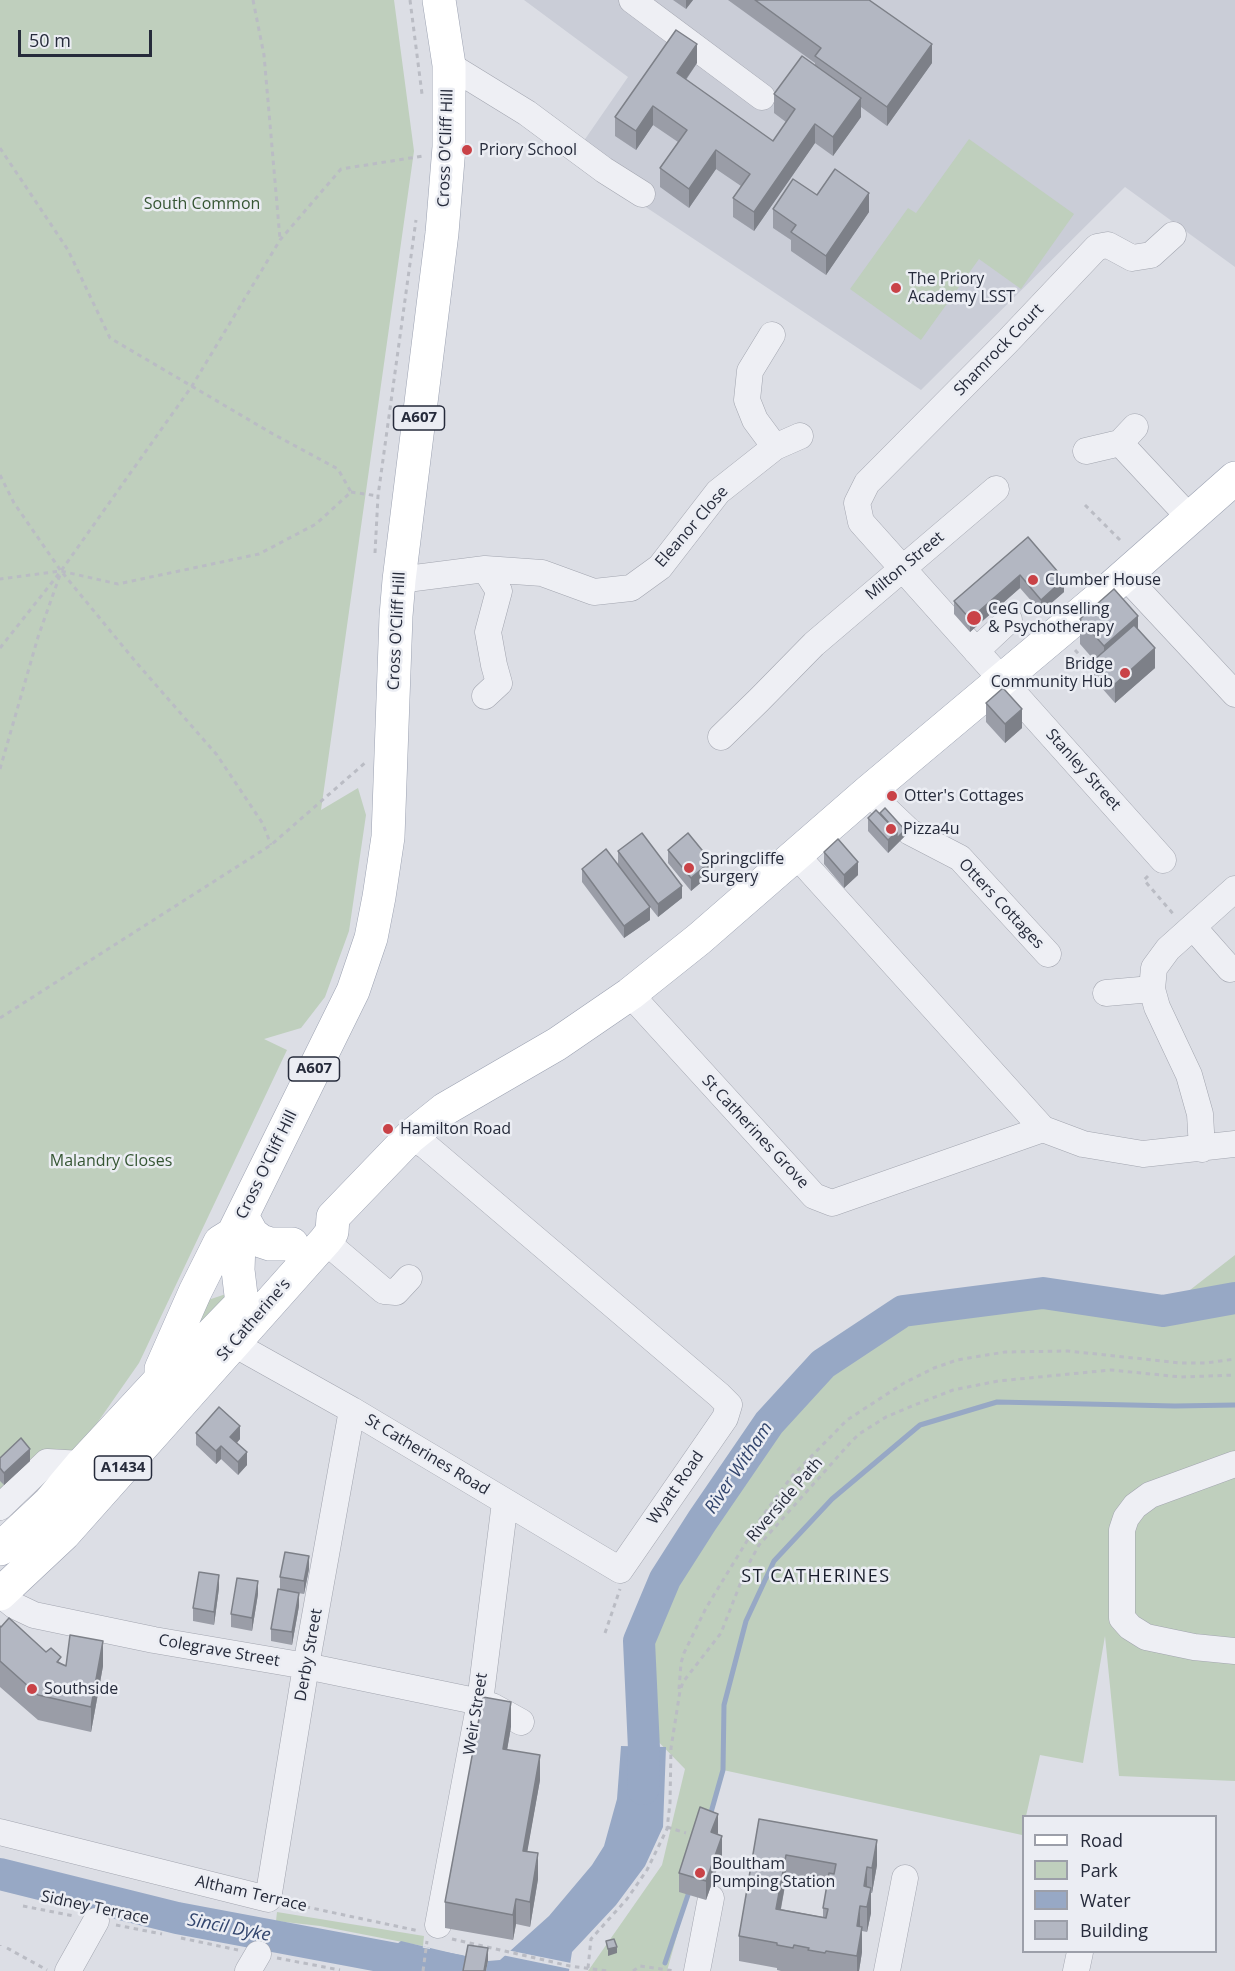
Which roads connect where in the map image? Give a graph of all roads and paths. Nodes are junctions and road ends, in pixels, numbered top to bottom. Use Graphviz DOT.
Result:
graph roads {
  1 [pos="253,0"];
  2 [pos="410,0"];
  3 [pos="439,0"];
  4 [pos="632,0"];
  5 [pos="449,65"];
  6 [pos="762,96"];
  7 [pos="423,98"];
  8 [pos="0,148"];
  9 [pos="425,156"];
  10 [pos="642,194"];
  11 [pos="1173,235"];
  12 [pos="280,240"];
  13 [pos="772,335"];
  14 [pos="192,386"];
  15 [pos="800,436"];
  16 [pos="775,447"];
  17 [pos="1086,451"];
  18 [pos="0,475"];
  19 [pos="1235,478"];
  20 [pos="996,489"];
  21 [pos="351,492"];
  22 [pos="378,496"];
  23 [pos="1085,505"];
  24 [pos="1190,518"];
  25 [pos="861,522"];
  26 [pos="902,568"];
  27 [pos="1133,568"];
  28 [pos="485,569"];
  29 [pos="62,571"];
  30 [pos="0,579"];
  31 [pos="399,580"];
  32 [pos="1009,620"];
  33 [pos="1059,632"];
  34 [pos="0,648"];
  35 [pos="976,651"];
  36 [pos="1098,675"];
  37 [pos="1002,680"];
  38 [pos="1235,694"];
  39 [pos="485,696"];
  40 [pos="721,737"];
  41 [pos="391,740"];
  42 [pos="0,769"];
  43 [pos="868,792"];
  44 [pos="271,845"];
  45 [pos="797,856"];
  46 [pos="1163,860"];
  47 [pos="1235,890"];
  48 [pos="1190,929"];
  49 [pos="1048,954"];
  50 [pos="1230,969"];
  51 [pos="1152,989"];
  52 [pos="1106,993"];
  53 [pos="630,994"];
  54 [pos="0,1018"];
  55 [pos="1043,1129"];
  56 [pos="410,1137"];
  57 [pos="1235,1144"];
  58 [pos="1202,1149"];
  59 [pos="238,1225"];
  60 [pos="329,1229"];
  61 [pos="292,1244"];
  62 [pos="408,1278"];
  63 [pos="242,1302"];
  64 [pos="237,1340"];
  65 [pos="1235,1359"];
  66 [pos="1235,1375"];
  67 [pos="160,1379"];
  68 [pos="352,1410"];
  69 [pos="82,1464"];
  70 [pos="1235,1464"];
  71 [pos="505,1502"];
  72 [pos="0,1507"];
  73 [pos="0,1549"];
  74 [pos="620,1570"];
  75 [pos="0,1594"];
  76 [pos="605,1633"];
  77 [pos="1235,1651"];
  78 [pos="306,1666"];
  79 [pos="678,1700"];
  80 [pos="480,1702"];
  81 [pos="521,1722"];
  82 [pos="667,1827"];
  83 [pos="0,1832"];
  84 [pos="686,1833"];
  85 [pos="905,1878"];
  86 [pos="711,1898"];
  87 [pos="268,1899"];
  88 [pos="23,1906"];
  89 [pos="96,1921"];
  90 [pos="162,1934"];
  91 [pos="434,1936"];
  92 [pos="181,1938"];
  93 [pos="7,1948"];
  94 [pos="1080,1953"];
  95 [pos="253,1962"];
  96 [pos="588,1968"];
  97 [pos="340,1970"];
  98 [pos="49,1971"];
  99 [pos="68,1971"];
  100 [pos="423,1971"];
  101 [pos="608,1971"];
  102 [pos="633,1971"];
  103 [pos="675,1971"];
  104 [pos="697,1971"];
  105 [pos="887,1971"];
  106 [pos="1076,1971"];
  1 -- 12 [label="path"];
  2 -- 7 [label="path"];
  3 -- 5 [label="main road, Cross O'Cliff Hill / A607"];
  4 -- 6 [label="street"];
  5 -- 10 [label="street"];
  5 -- 31 [label="main road, Cross O'Cliff Hill / A607"];
  8 -- 14 [label="path"];
  9 -- 12 [label="path"];
  11 -- 25 [label="street, Shamrock Court"];
  12 -- 14 [label="path"];
  13 -- 16 [label="street"];
  14 -- 21 [label="path"];
  14 -- 29 [label="path"];
  15 -- 16 [label="street, Eleanor Close"];
  16 -- 28 [label="street, Eleanor Close"];
  17 -- 24 [label="street"];
  18 -- 29 [label="path"];
  19 -- 24 [label="main road, A1434"];
  20 -- 26 [label="street, Milton Street"];
  21 -- 22 [label="path"];
  21 -- 29 [label="path"];
  23 -- 27 [label="path"];
  24 -- 27 [label="main road, A1434"];
  25 -- 26 [label="street, Stanley Street"];
  26 -- 35 [label="street, Stanley Street"];
  26 -- 40 [label="street, Milton Street"];
  27 -- 33 [label="main road, A1434"];
  27 -- 38 [label="street"];
  28 -- 31 [label="street, Eleanor Close"];
  28 -- 39 [label="street"];
  29 -- 30 [label="path"];
  29 -- 34 [label="path"];
  29 -- 42 [label="path"];
  29 -- 44 [label="path"];
  31 -- 41 [label="main road, Cross O'Cliff Hill / A607"];
  32 -- 35 [label="street"];
  33 -- 36 [label="path"];
  33 -- 37 [label="main road, A1434"];
  35 -- 37 [label="street, Stanley Street"];
  37 -- 43 [label="main road, A1434"];
  37 -- 46 [label="street, Stanley Street"];
  41 -- 44 [label="path"];
  41 -- 59 [label="main road, Cross O'Cliff Hill / A607"];
  43 -- 45 [label="main road, A1434"];
  43 -- 49 [label="street, Otters Cottages"];
  44 -- 54 [label="path"];
  45 -- 53 [label="main road, A1434"];
  45 -- 55 [label="street"];
  46 -- 48 [label="path"];
  47 -- 48 [label="street"];
  48 -- 50 [label="street"];
  48 -- 51 [label="street"];
  51 -- 52 [label="street"];
  51 -- 58 [label="street"];
  53 -- 55 [label="street, St Catherines Grove"];
  53 -- 56 [label="main road, A1434"];
  55 -- 58 [label="street"];
  56 -- 60 [label="main road, A1434"];
  56 -- 74 [label="street, Wyatt Road"];
  57 -- 58 [label="street"];
  59 -- 61 [label="main road"];
  59 -- 63 [label="main road"];
  59 -- 67 [label="main road, St Catherine's / A607"];
  60 -- 61 [label="main road, St Catherine's / A1434"];
  60 -- 62 [label="street"];
  60 -- 64 [label="main road, St Catherine's / A1434"];
  61 -- 63 [label="main road, St Catherine's / A1434"];
  63 -- 64 [label="main road"];
  63 -- 67 [label="main road, St Catherine's / A1434"];
  64 -- 68 [label="street, St Catherines Road"];
  64 -- 75 [label="main road, St Catherine's / A1434"];
  65 -- 79 [label="path"];
  66 -- 79 [label="path, Riverside Path"];
  67 -- 69 [label="main road, St Catherine's / A1434"];
  68 -- 71 [label="street, St Catherines Road"];
  68 -- 78 [label="street, Derby Street"];
  69 -- 72 [label="street"];
  69 -- 73 [label="main road, St Catherine's / A1434"];
  70 -- 77 [label="street"];
  71 -- 74 [label="street, St Catherines Road"];
  71 -- 80 [label="street, Weir Street"];
  74 -- 76 [label="path"];
  75 -- 78 [label="street, Colegrave Street"];
  78 -- 80 [label="street, Colegrave Street"];
  78 -- 87 [label="street, Derby Street"];
  79 -- 82 [label="path, Riverside Path"];
  80 -- 81 [label="street, Colegrave Street"];
  80 -- 91 [label="street, Weir Street"];
  82 -- 84 [label="path"];
  82 -- 96 [label="path, Riverside Path"];
  83 -- 87 [label="street, Altham Terrace"];
  85 -- 105 [label="street"];
  86 -- 104 [label="street"];
  87 -- 91 [label="path, Altham Terrace"];
  88 -- 89 [label="path, Sidney Terrace"];
  89 -- 90 [label="path, Sidney Terrace"];
  89 -- 99 [label="street"];
  91 -- 96 [label="path, Altham Terrace"];
  91 -- 100 [label="path"];
  92 -- 95 [label="path"];
  93 -- 98 [label="path"];
  94 -- 106 [label="street"];
  95 -- 97 [label="path"];
  96 -- 101 [label="path, Altham Terrace"];
  102 -- 103 [label="path"];
}
